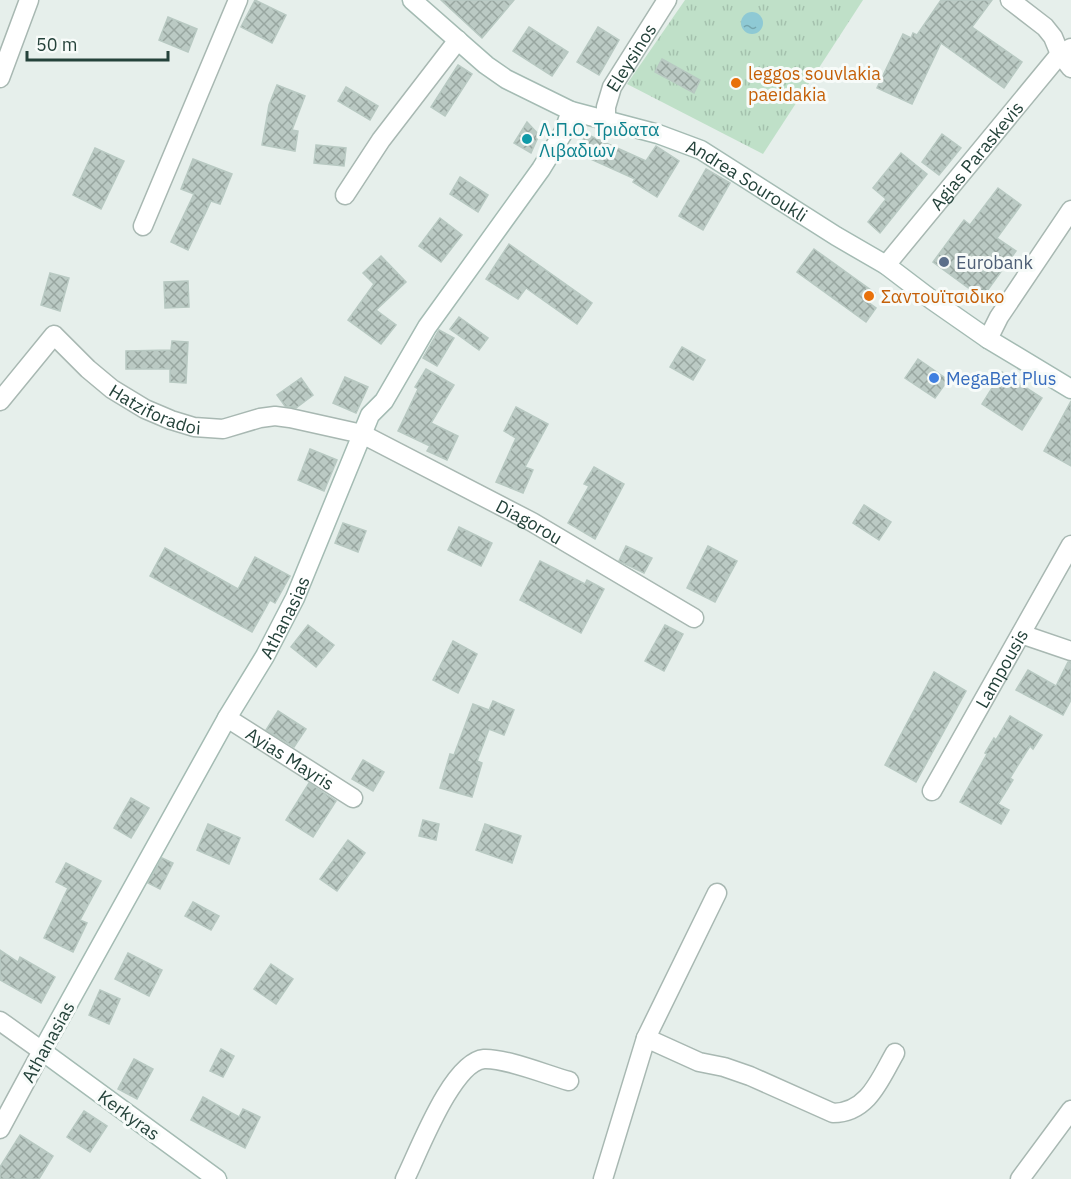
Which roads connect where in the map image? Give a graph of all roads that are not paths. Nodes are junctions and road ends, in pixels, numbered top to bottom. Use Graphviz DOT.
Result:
graph roads {
  1 [pos="29,0"];
  2 [pos="238,0"];
  3 [pos="412,0"];
  4 [pos="668,0"];
  5 [pos="1010,0"];
  6 [pos="458,40"];
  7 [pos="1067,57"];
  8 [pos="0,78"];
  9 [pos="571,111"];
  10 [pos="606,119"];
  11 [pos="345,195"];
  12 [pos="1071,210"];
  13 [pos="143,226"];
  14 [pos="886,265"];
  15 [pos="988,339"];
  16 [pos="1071,389"];
  17 [pos="0,401"];
  18 [pos="362,434"];
  19 [pos="1071,545"];
  20 [pos="694,618"];
  21 [pos="1021,634"];
  22 [pos="1071,651"];
  23 [pos="227,718"];
  24 [pos="932,791"];
  25 [pos="353,798"];
  26 [pos="717,893"];
  27 [pos="0,1021"];
  28 [pos="646,1038"];
  29 [pos="42,1052"];
  30 [pos="895,1053"];
  31 [pos="569,1081"];
  32 [pos="1071,1110"];
  33 [pos="0,1129"];
  34 [pos="217,1179"];
  35 [pos="405,1179"];
  36 [pos="603,1179"];
  37 [pos="1020,1179"];
  1 -- 8 [label="street"];
  2 -- 13 [label="street"];
  3 -- 6 [label="street, Andrea Souroukli"];
  4 -- 10 [label="street, Eleysinos"];
  5 -- 7 [label="street"];
  6 -- 9 [label="street, Andrea Souroukli"];
  6 -- 11 [label="street"];
  7 -- 14 [label="street, Agias Paraskevis"];
  9 -- 10 [label="street, Andrea Souroukli"];
  9 -- 18 [label="street, Athanasias"];
  10 -- 14 [label="street, Andrea Souroukli"];
  12 -- 15 [label="street"];
  14 -- 15 [label="street, Andrea Souroukli"];
  15 -- 16 [label="street, Andrea Souroukli"];
  17 -- 18 [label="street, Hatziforadoi"];
  18 -- 20 [label="street, Diagorou"];
  18 -- 23 [label="street, Athanasias"];
  19 -- 21 [label="street, Lampousis"];
  21 -- 22 [label="street"];
  21 -- 24 [label="street, Lampousis"];
  23 -- 25 [label="street, Ayias Mayris"];
  23 -- 29 [label="street, Athanasias"];
  26 -- 28 [label="street"];
  27 -- 29 [label="street, Kerkyras"];
  28 -- 30 [label="street"];
  28 -- 36 [label="street"];
  29 -- 33 [label="street, Athanasias"];
  29 -- 34 [label="street, Kerkyras"];
  31 -- 35 [label="street"];
  32 -- 37 [label="street"];
}
